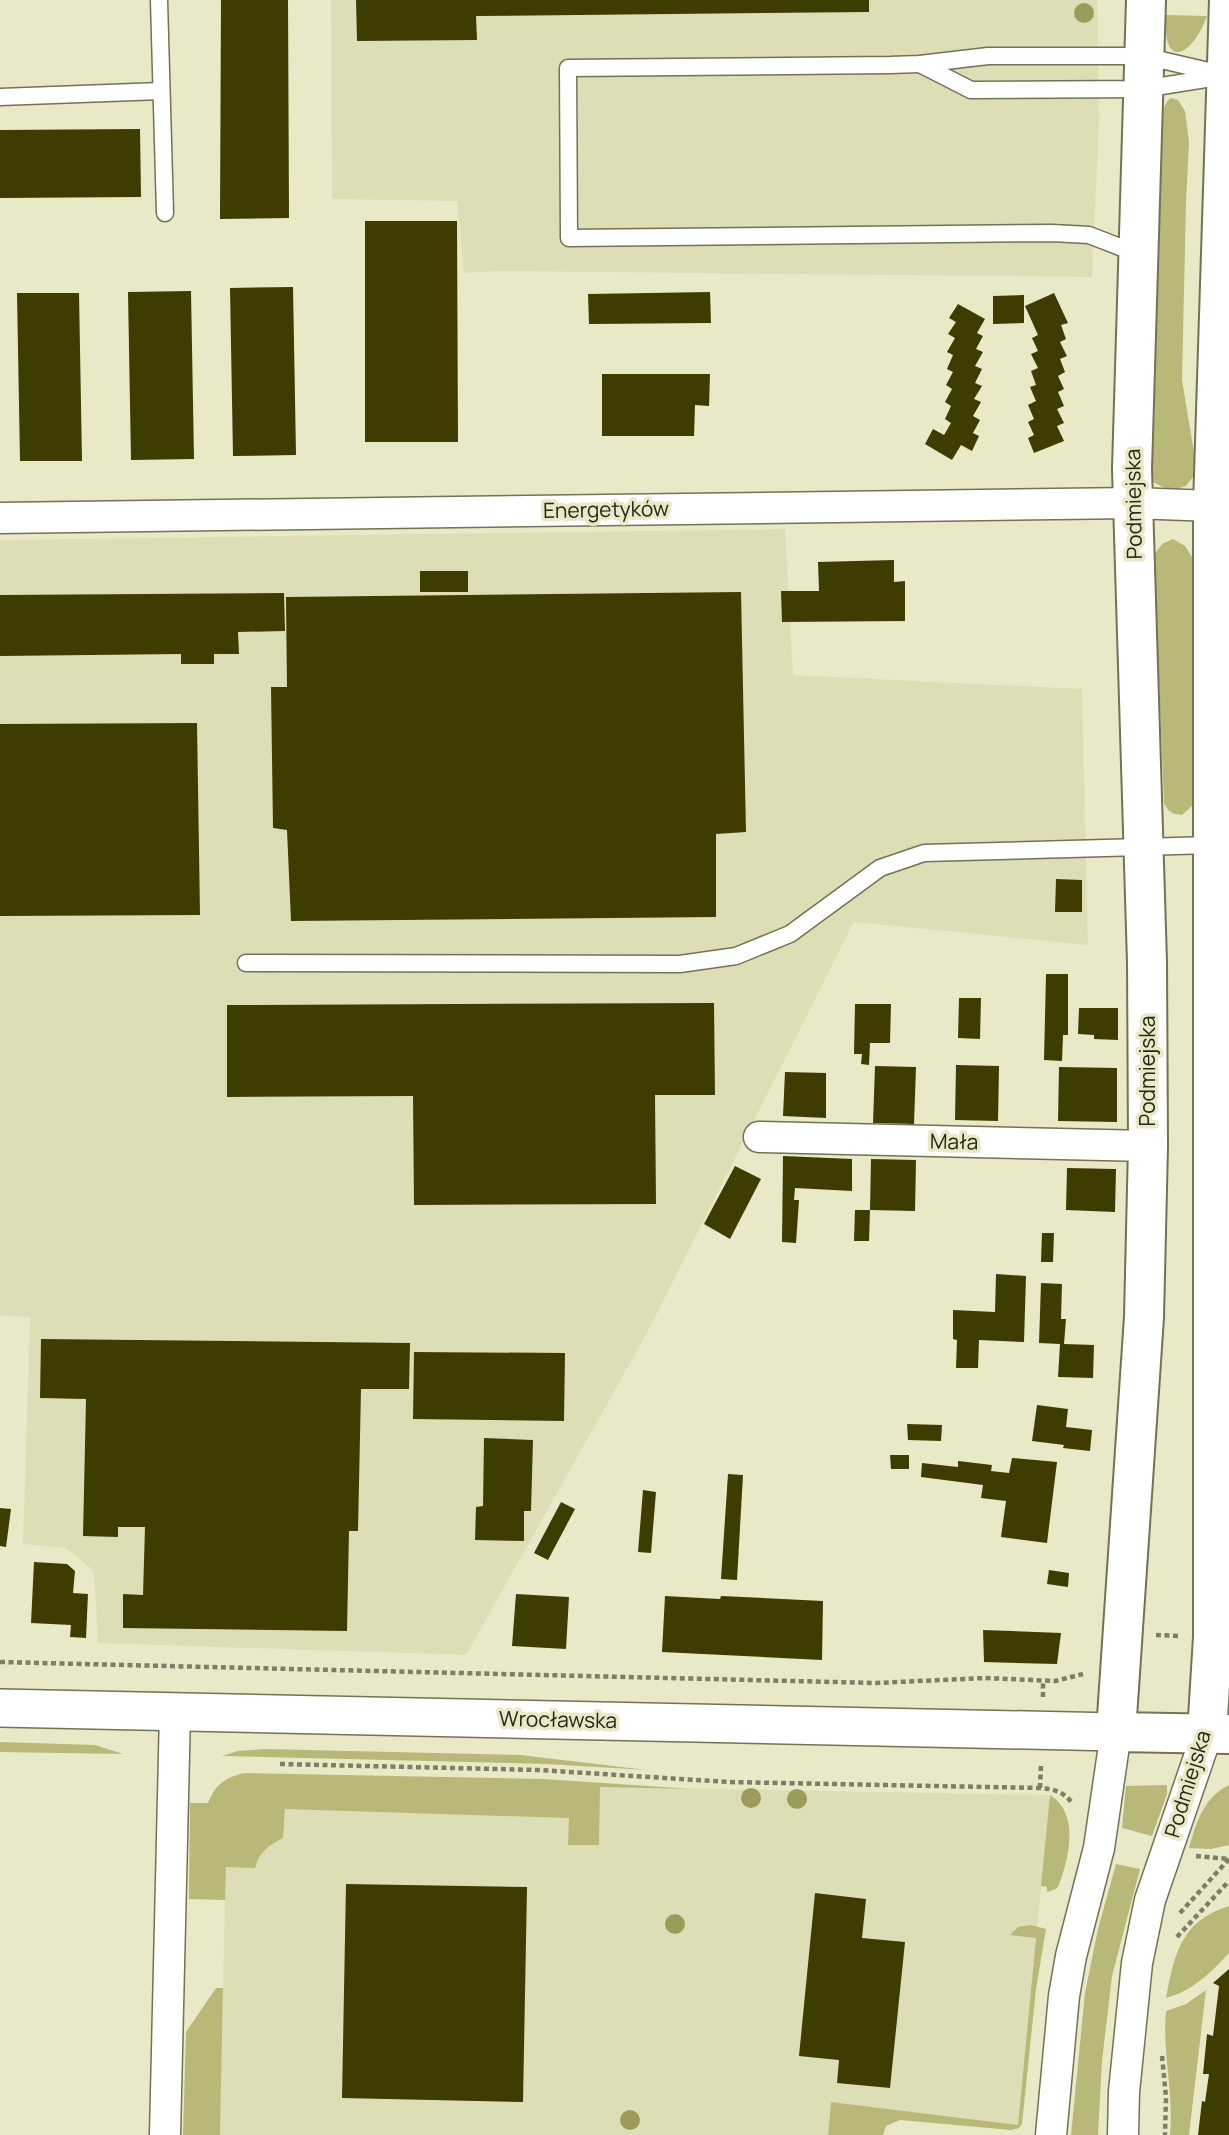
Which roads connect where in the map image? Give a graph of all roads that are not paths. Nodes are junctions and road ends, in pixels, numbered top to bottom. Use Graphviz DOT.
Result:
graph roads {
  1 [pos="159,0"];
  2 [pos="1146,0"];
  3 [pos="1229,0"];
  4 [pos="920,64"];
  5 [pos="1144,73"];
  6 [pos="1226,75"];
  7 [pos="161,91"];
  8 [pos="0,97"];
  9 [pos="165,213"];
  10 [pos="1138,254"];
  11 [pos="1133,503"];
  12 [pos="1213,506"];
  13 [pos="0,518"];
  14 [pos="1220,774"];
  15 [pos="1212,845"];
  16 [pos="1144,846"];
  17 [pos="246,963"];
  18 [pos="760,1137"];
  19 [pos="1148,1146"];
  20 [pos="0,1708"];
  21 [pos="175,1712"];
  22 [pos="1116,1732"];
  23 [pos="1218,1734"];
  24 [pos="165,2135"];
  25 [pos="1051,2135"];
  26 [pos="1123,2135"];
  1 -- 7 [label="lane"];
  2 -- 5 [label="main road, Podmiejska"];
  3 -- 6 [label="main road, Podmiejska"];
  4 -- 5 [label="lane"];
  4 -- 5 [label="lane"];
  4 -- 10 [label="lane"];
  5 -- 6 [label="lane"];
  5 -- 6 [label="lane"];
  5 -- 10 [label="main road, Podmiejska"];
  6 -- 12 [label="main road, Podmiejska"];
  7 -- 8 [label="lane"];
  7 -- 9 [label="lane"];
  10 -- 11 [label="main road, Podmiejska"];
  11 -- 12 [label="street, Energetyków"];
  11 -- 13 [label="street, Energetyków"];
  11 -- 16 [label="main road, Podmiejska"];
  12 -- 14 [label="main road, Podmiejska"];
  14 -- 15 [label="main road, Podmiejska"];
  15 -- 16 [label="lane"];
  15 -- 23 [label="main road, Podmiejska"];
  16 -- 17 [label="lane"];
  16 -- 19 [label="main road, Podmiejska"];
  18 -- 19 [label="street, Mała"];
  19 -- 22 [label="main road, Podmiejska"];
  20 -- 21 [label="street, Wrocławska"];
  21 -- 22 [label="street, Wrocławska"];
  21 -- 24 [label="street"];
  22 -- 23 [label="main road"];
  22 -- 25 [label="street, Podmiejska"];
  23 -- 26 [label="street, Podmiejska"];
}
